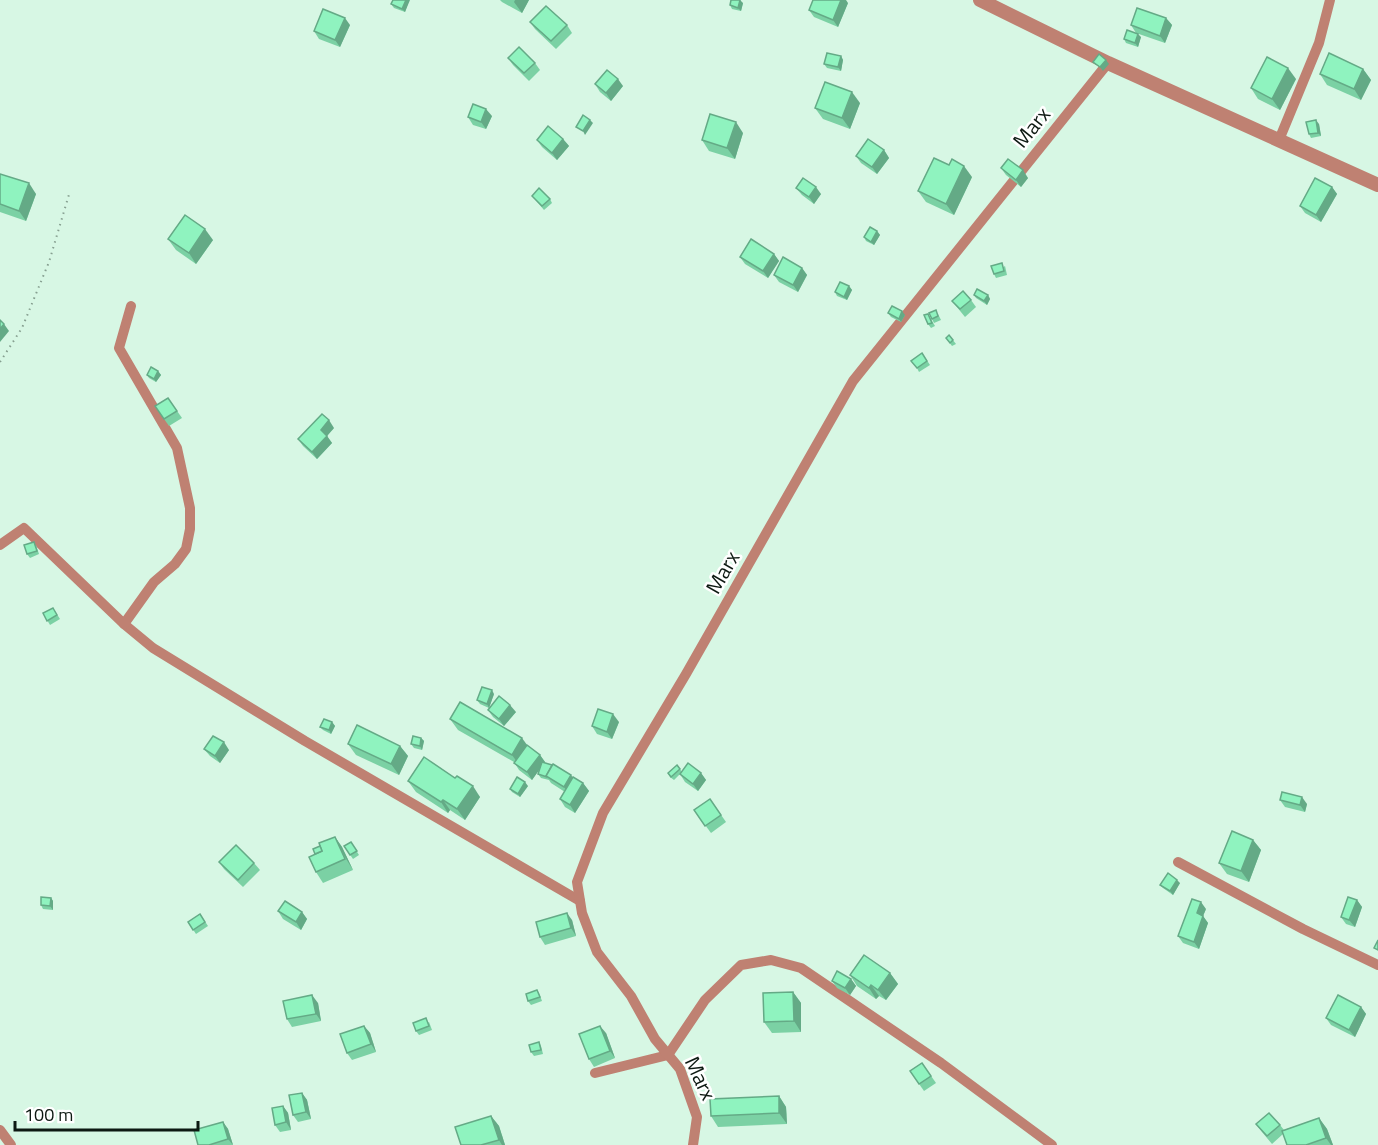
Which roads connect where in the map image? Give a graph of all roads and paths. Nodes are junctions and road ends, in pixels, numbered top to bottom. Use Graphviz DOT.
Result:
graph roads {
  1 [pos="980,0"];
  2 [pos="1330,0"];
  3 [pos="1108,63"];
  4 [pos="1278,140"];
  5 [pos="1378,185"];
  6 [pos="70,191"];
  7 [pos="131,306"];
  8 [pos="0,362"];
  9 [pos="0,545"];
  10 [pos="124,624"];
  11 [pos="1178,862"];
  12 [pos="580,901"];
  13 [pos="1378,965"];
  14 [pos="668,1055"];
  15 [pos="595,1073"];
  16 [pos="0,1130"];
  17 [pos="11,1145"];
  18 [pos="693,1145"];
  19 [pos="1052,1145"];
  1 -- 3 [label="street"];
  2 -- 4 [label="street"];
  3 -- 4 [label="street"];
  3 -- 12 [label="street, Marx"];
  4 -- 5 [label="street"];
  6 -- 8 [label="path"];
  7 -- 10 [label="street"];
  9 -- 10 [label="street"];
  10 -- 12 [label="street"];
  11 -- 13 [label="street"];
  12 -- 14 [label="street, Marx"];
  14 -- 15 [label="street"];
  14 -- 18 [label="street, Marx"];
  14 -- 19 [label="street"];
  16 -- 17 [label="street"];
}
